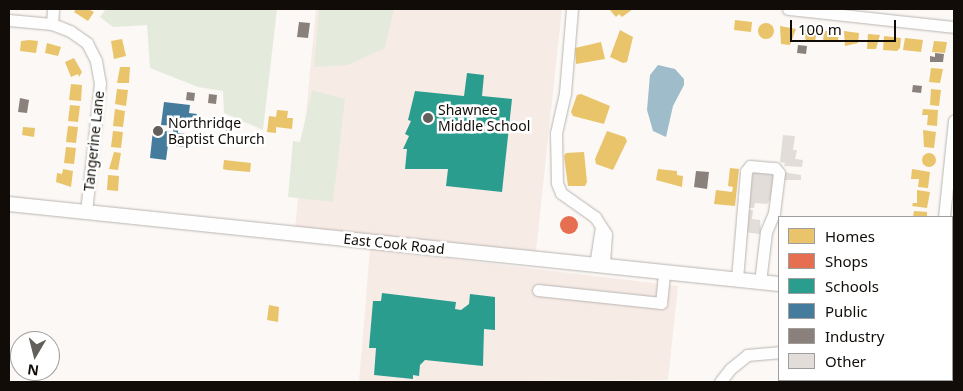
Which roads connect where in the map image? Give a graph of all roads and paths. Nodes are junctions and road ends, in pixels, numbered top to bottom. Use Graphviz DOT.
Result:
graph roads {
  1 [pos="53,9"];
  2 [pos="572,9"];
  3 [pos="788,9"];
  4 [pos="9,20"];
  5 [pos="52,24"];
  6 [pos="954,27"];
  7 [pos="954,121"];
  8 [pos="950,201"];
  9 [pos="9,204"];
  10 [pos="86,212"];
  11 [pos="944,216"];
  12 [pos="600,265"];
  13 [pos="664,272"];
  14 [pos="737,280"];
  15 [pos="760,282"];
  16 [pos="778,284"];
  17 [pos="538,290"];
  18 [pos="778,352"];
  19 [pos="720,382"];
  1 -- 5 [label="street"];
  2 -- 12 [label="street"];
  3 -- 6 [label="street"];
  4 -- 5 [label="street"];
  5 -- 10 [label="street, Tangerine Lane"];
  7 -- 8 [label="street"];
  8 -- 11 [label="street"];
  9 -- 10 [label="main road, East Cook Road"];
  10 -- 12 [label="main road, East Cook Road"];
  12 -- 13 [label="main road, East Cook Road"];
  13 -- 14 [label="main road, East Cook Road"];
  13 -- 17 [label="street"];
  14 -- 15 [label="main road, East Cook Road"];
  14 -- 15 [label="street"];
  15 -- 16 [label="main road, East Cook Road"];
  18 -- 19 [label="street"];
}
